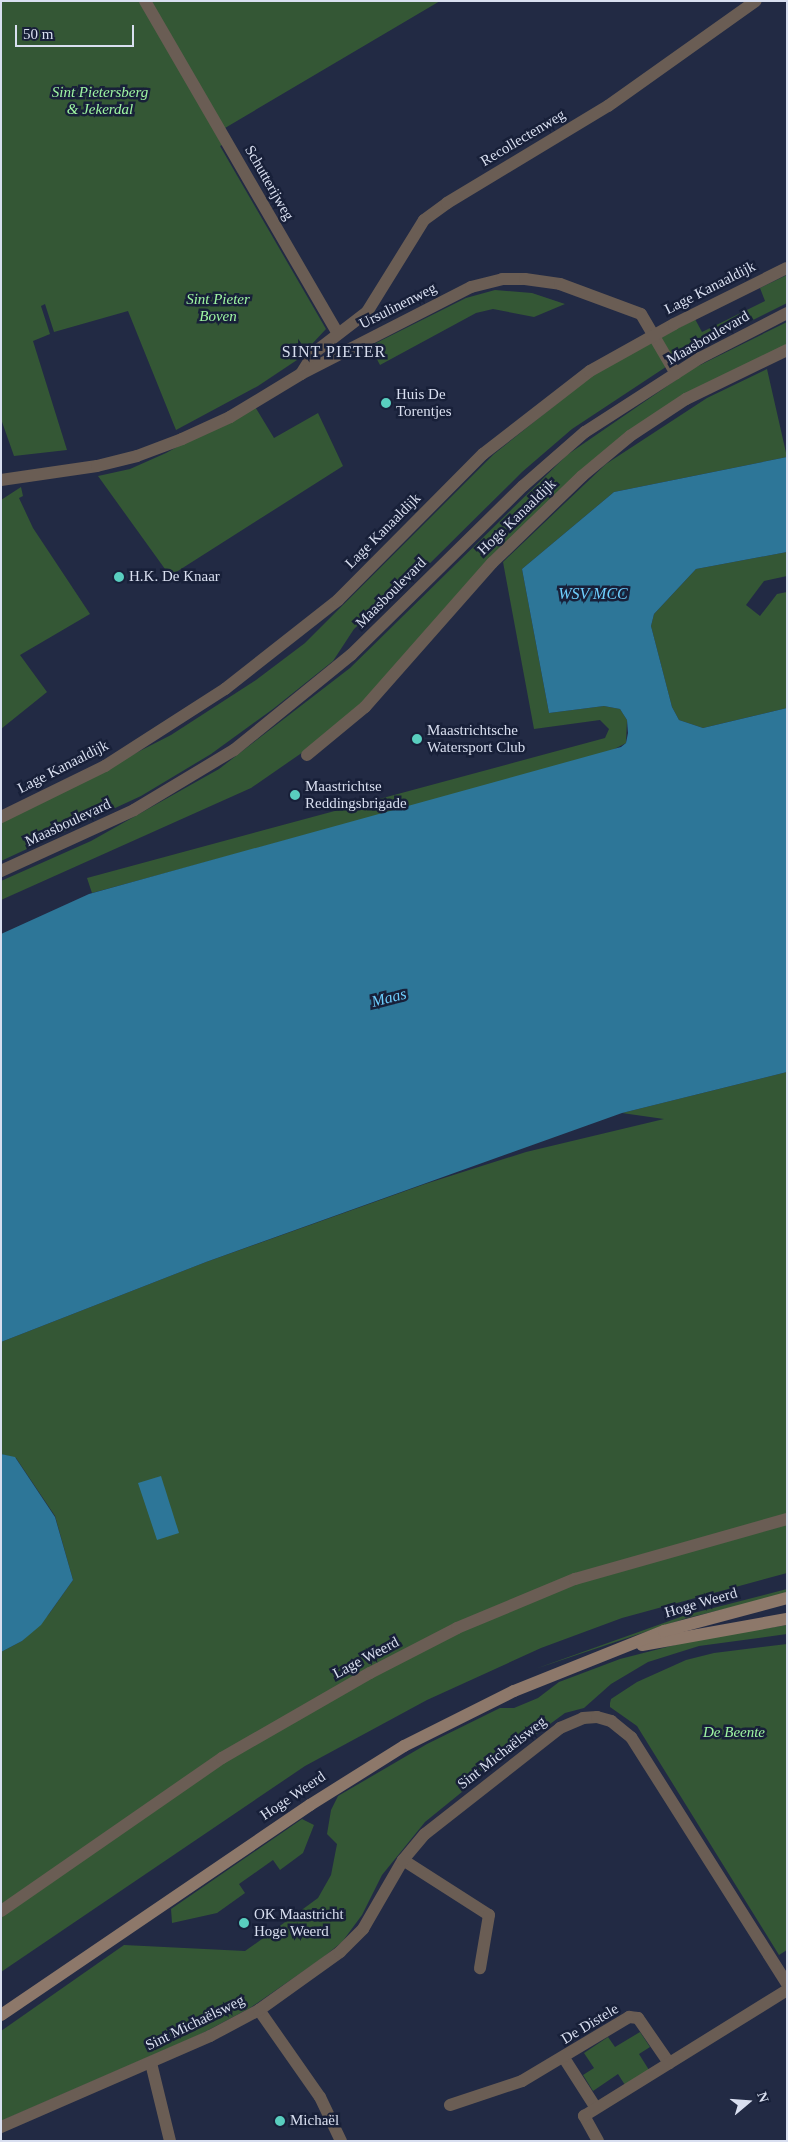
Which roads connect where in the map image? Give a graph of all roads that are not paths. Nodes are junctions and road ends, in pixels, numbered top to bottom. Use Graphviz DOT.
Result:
graph roads {
  1 [pos="145,1"];
  2 [pos="756,1"];
  3 [pos="787,268"];
  4 [pos="787,313"];
  5 [pos="337,332"];
  6 [pos="654,336"];
  7 [pos="787,350"];
  8 [pos="301,374"];
  9 [pos="676,374"];
  10 [pos="1,480"];
  11 [pos="307,755"];
  12 [pos="1,816"];
  13 [pos="1,872"];
  14 [pos="787,1519"];
  15 [pos="787,1598"];
  16 [pos="787,1620"];
  17 [pos="627,1647"];
  18 [pos="403,1860"];
  19 [pos="1,1911"];
  20 [pos="480,1968"];
  21 [pos="787,1984"];
  22 [pos="787,1990"];
  23 [pos="259,2010"];
  24 [pos="1,2016"];
  25 [pos="564,2058"];
  26 [pos="669,2062"];
  27 [pos="151,2063"];
  28 [pos="450,2104"];
  29 [pos="596,2108"];
  30 [pos="1,2127"];
  31 [pos="170,2141"];
  32 [pos="341,2141"];
  33 [pos="598,2141"];
  1 -- 5 [label="street, Schutterijweg"];
  2 -- 5 [label="street, Recollectenweg"];
  3 -- 6 [label="street, Lage Kanaaldijk"];
  4 -- 9 [label="street, Maasboulevard"];
  5 -- 8 [label="street"];
  6 -- 8 [label="street, Ursulinenweg"];
  6 -- 9 [label="street, Ursulinenweg"];
  6 -- 12 [label="street, Lage Kanaaldijk"];
  7 -- 11 [label="street, Hoge Kanaaldijk"];
  8 -- 10 [label="street, Ursulinenweg"];
  9 -- 13 [label="street, Maasboulevard"];
  14 -- 19 [label="street, Lage Weerd"];
  15 -- 17 [label="main road, Hoge Weerd"];
  16 -- 17 [label="main road, Hoge Weerd"];
  17 -- 24 [label="main road, Hoge Weerd"];
  18 -- 20 [label="street"];
  18 -- 21 [label="street, Sint Michaëlsweg"];
  18 -- 23 [label="street, Sint Michaëlsweg"];
  22 -- 26 [label="street"];
  23 -- 27 [label="street, Sint Michaëlsweg"];
  23 -- 32 [label="street"];
  25 -- 26 [label="street, De Distele"];
  25 -- 28 [label="street, De Distele"];
  25 -- 29 [label="street, De Distele"];
  26 -- 29 [label="street"];
  27 -- 30 [label="street, Sint Michaëlsweg"];
  27 -- 31 [label="street"];
  29 -- 33 [label="street"];
}
